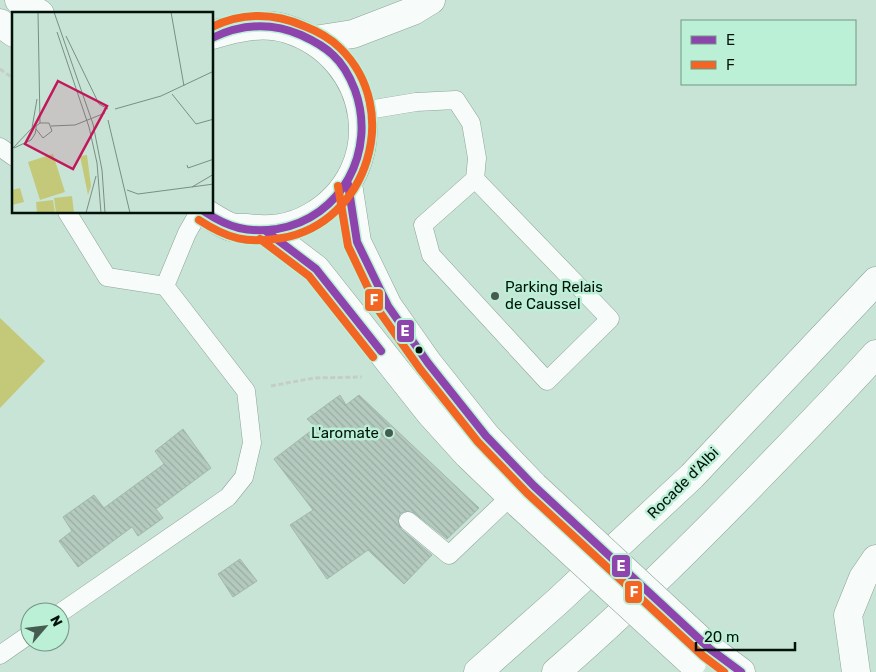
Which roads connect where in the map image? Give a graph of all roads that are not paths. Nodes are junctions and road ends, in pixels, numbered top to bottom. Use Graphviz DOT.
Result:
graph roads {
  1 [pos="19,0"];
  2 [pos="431,0"];
  3 [pos="37,12"];
  4 [pos="0,23"];
  5 [pos="12,32"];
  6 [pos="217,35"];
  7 [pos="314,40"];
  8 [pos="362,111"];
  9 [pos="0,147"];
  10 [pos="12,156"];
  11 [pos="475,179"];
  12 [pos="348,184"];
  13 [pos="68,214"];
  14 [pos="198,214"];
  15 [pos="208,214"];
  16 [pos="266,231"];
  17 [pos="876,281"];
  18 [pos="165,286"];
  19 [pos="876,354"];
  20 [pos="522,495"];
  21 [pos="408,521"];
  22 [pos="876,559"];
  23 [pos="70,607"];
  24 [pos="20,641"];
  25 [pos="0,655"];
  26 [pos="701,661"];
  27 [pos="478,672"];
  28 [pos="556,672"];
  29 [pos="741,672"];
  30 [pos="856,672"];
  1 -- 3 [label="main road"];
  2 -- 7 [label="main road"];
  4 -- 5 [label="main road"];
  6 -- 7 [label="main road"];
  7 -- 8 [label="main road"];
  8 -- 11 [label="lane"];
  8 -- 12 [label="main road"];
  9 -- 10 [label="lane"];
  11 -- 11 [label="lane"];
  12 -- 16 [label="main road"];
  12 -- 20 [label="main road"];
  13 -- 18 [label="lane"];
  14 -- 18 [label="lane"];
  15 -- 16 [label="main road"];
  16 -- 20 [label="main road"];
  17 -- 27 [label="main road, Rocade d'Albi"];
  18 -- 23 [label="lane"];
  19 -- 28 [label="main road"];
  20 -- 21 [label="lane"];
  20 -- 26 [label="main road, bridge"];
  22 -- 30 [label="main road"];
  24 -- 25 [label="lane"];
  26 -- 29 [label="main road"];
}
